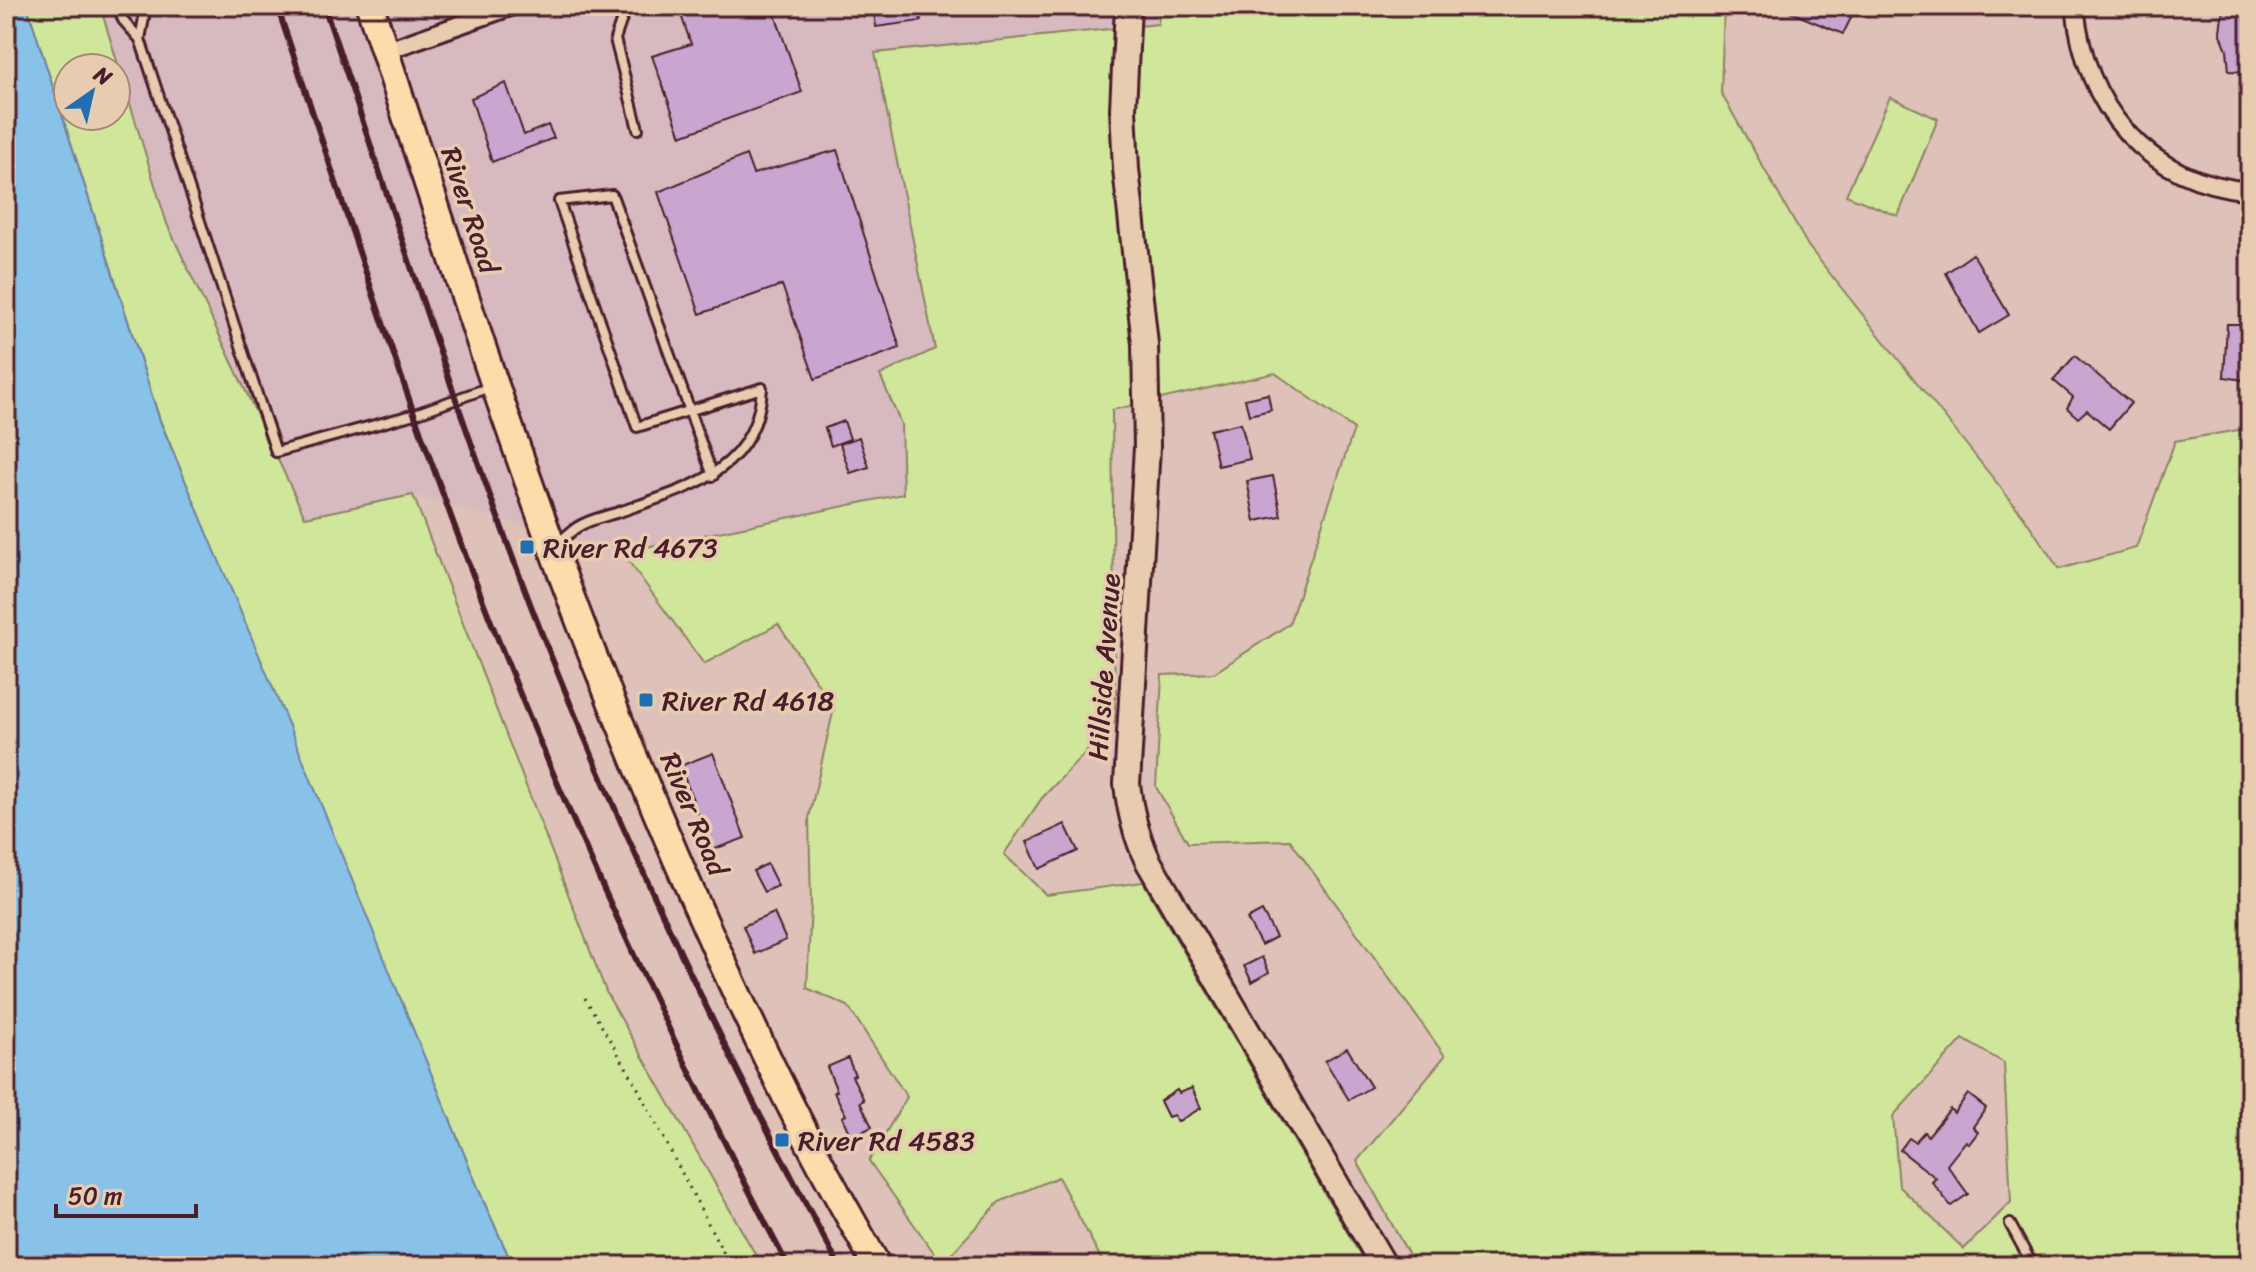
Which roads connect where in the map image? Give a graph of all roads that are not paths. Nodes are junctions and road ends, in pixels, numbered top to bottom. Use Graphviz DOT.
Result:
graph roads {
  1 [pos="118,6"];
  2 [pos="140,6"];
  3 [pos="370,6"];
  4 [pos="513,6"];
  5 [pos="623,6"];
  6 [pos="1128,6"];
  7 [pos="2075,6"];
  8 [pos="140,39"];
  9 [pos="385,51"];
  10 [pos="638,129"];
  11 [pos="2250,191"];
  12 [pos="494,385"];
  13 [pos="690,411"];
  14 [pos="713,476"];
  15 [pos="554,547"];
  16 [pos="2010,1224"];
  17 [pos="877,1266"];
  18 [pos="1384,1266"];
  19 [pos="2033,1266"];
  1 -- 8 [label="lane"];
  2 -- 8 [label="lane"];
  3 -- 9 [label="main road, River Road"];
  4 -- 9 [label="street"];
  5 -- 10 [label="lane"];
  6 -- 18 [label="street, Hillside Avenue"];
  7 -- 11 [label="street"];
  8 -- 12 [label="lane"];
  9 -- 12 [label="main road, River Road"];
  12 -- 15 [label="main road, River Road"];
  13 -- 13 [label="lane"];
  13 -- 14 [label="lane"];
  13 -- 14 [label="lane"];
  14 -- 15 [label="lane"];
  15 -- 17 [label="main road, River Road"];
  16 -- 19 [label="lane"];
}
